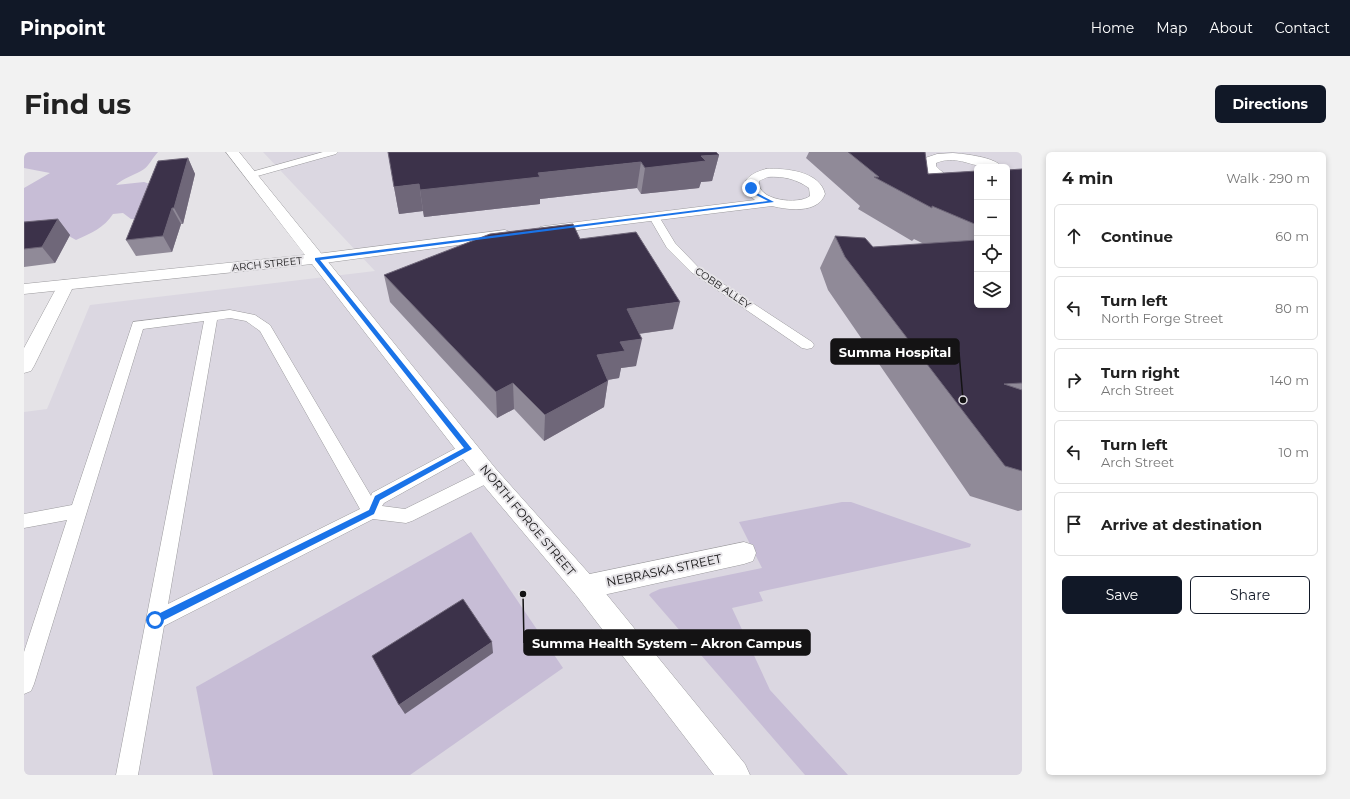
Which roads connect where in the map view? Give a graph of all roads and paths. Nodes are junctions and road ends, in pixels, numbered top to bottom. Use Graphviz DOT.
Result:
graph roads {
  1 [pos="232,152"];
  2 [pos="333,152"];
  3 [pos="935,154"];
  4 [pos="988,164"];
  5 [pos="251,175"];
  6 [pos="974,186"];
  7 [pos="772,202"];
  8 [pos="654,217"];
  9 [pos="532,232"];
  10 [pos="516,234"];
  11 [pos="317,259"];
  12 [pos="66,285"];
  13 [pos="24,289"];
  14 [pos="211,316"];
  15 [pos="807,345"];
  16 [pos="24,366"];
  17 [pos="468,449"];
  18 [pos="488,475"];
  19 [pos="79,511"];
  20 [pos="372,512"];
  21 [pos="24,521"];
  22 [pos="744,553"];
  23 [pos="585,587"];
  24 [pos="155,620"];
  25 [pos="24,684"];
  26 [pos="127,775"];
  27 [pos="734,775"];
  1 -- 5 [label="street, NORTH FORGE STREET"];
  2 -- 5 [label="lane"];
  3 -- 4 [label="street"];
  3 -- 6 [label="street"];
  5 -- 11 [label="street, NORTH FORGE STREET"];
  7 -- 8 [label="street"];
  8 -- 9 [label="street"];
  8 -- 15 [label="lane, COBB ALLEY"];
  10 -- 11 [label="street, ARCH STREET"];
  11 -- 12 [label="street, ARCH STREET"];
  11 -- 17 [label="street, NORTH FORGE STREET"];
  12 -- 13 [label="street, ARCH STREET"];
  12 -- 16 [label="street"];
  14 -- 19 [label="lane"];
  14 -- 20 [label="lane"];
  14 -- 24 [label="lane"];
  17 -- 18 [label="street, NORTH FORGE STREET"];
  17 -- 20 [label="lane"];
  18 -- 20 [label="lane"];
  18 -- 23 [label="street, NORTH FORGE STREET"];
  19 -- 21 [label="lane"];
  19 -- 25 [label="lane"];
  20 -- 24 [label="lane"];
  22 -- 23 [label="street, NEBRASKA STREET"];
  23 -- 27 [label="street, NORTH FORGE STREET"];
  24 -- 26 [label="lane"];
}
